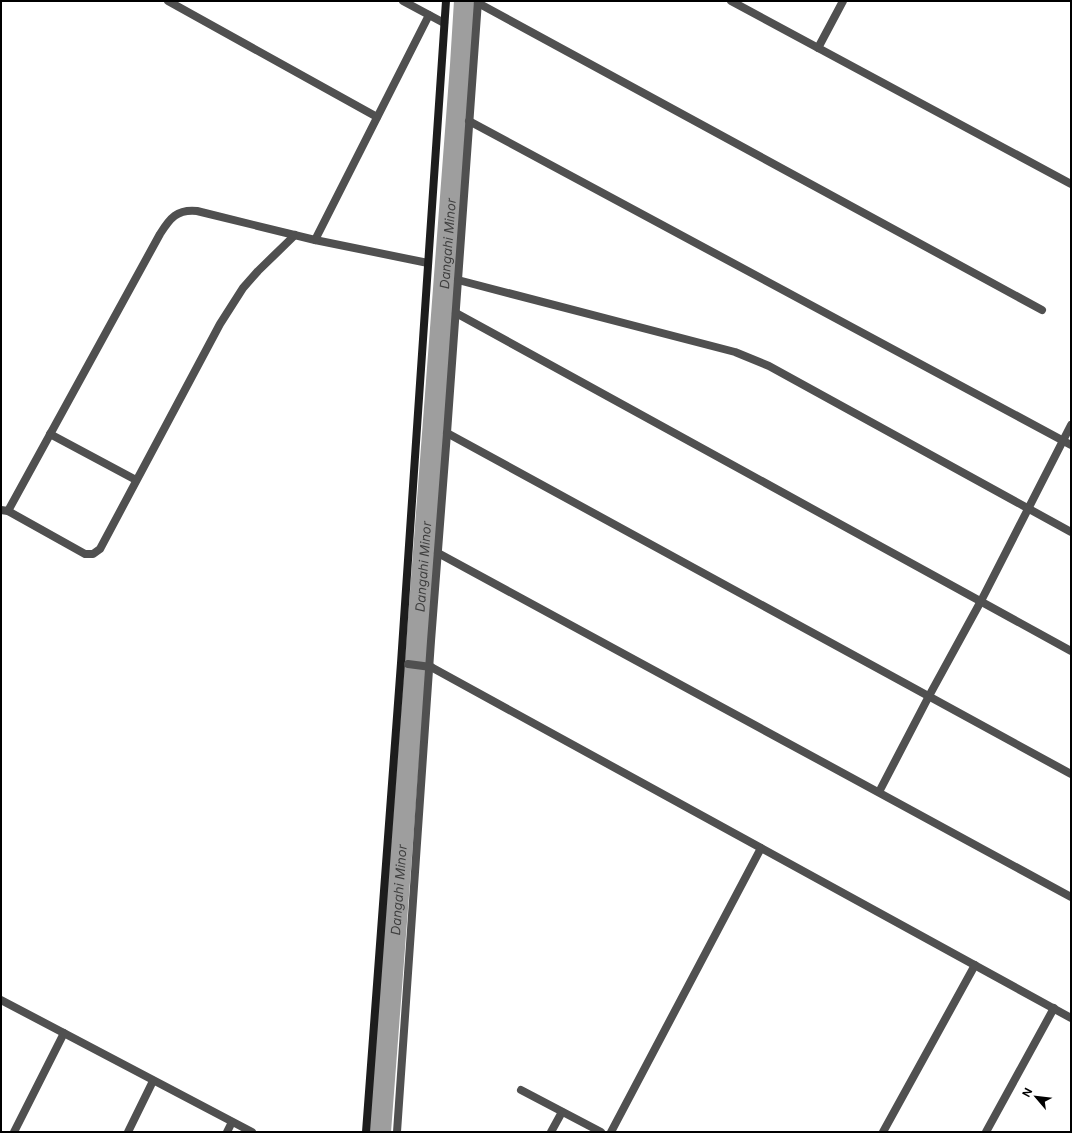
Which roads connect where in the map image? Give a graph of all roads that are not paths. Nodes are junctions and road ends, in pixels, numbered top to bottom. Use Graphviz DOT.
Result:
graph roads {
  1 [pos="168,1"];
  2 [pos="403,1"];
  3 [pos="731,1"];
  4 [pos="843,1"];
  5 [pos="478,2"];
  6 [pos="447,3"];
  7 [pos="429,15"];
  8 [pos="444,23"];
  9 [pos="818,48"];
  10 [pos="377,117"];
  11 [pos="469,121"];
  12 [pos="1071,184"];
  13 [pos="296,235"];
  14 [pos="315,240"];
  15 [pos="428,263"];
  16 [pos="458,280"];
  17 [pos="1042,310"];
  18 [pos="456,313"];
  19 [pos="1071,425"];
  20 [pos="447,433"];
  21 [pos="50,434"];
  22 [pos="1063,441"];
  23 [pos="1071,445"];
  24 [pos="136,480"];
  25 [pos="1028,508"];
  26 [pos="4,510"];
  27 [pos="1071,532"];
  28 [pos="438,553"];
  29 [pos="981,601"];
  30 [pos="1071,651"];
  31 [pos="404,664"];
  32 [pos="929,696"];
  33 [pos="1071,774"];
  34 [pos="879,792"];
  35 [pos="761,848"];
  36 [pos="1071,897"];
  37 [pos="975,965"];
  38 [pos="1,1000"];
  39 [pos="1054,1008"];
  40 [pos="1071,1018"];
  41 [pos="64,1034"];
  42 [pos="154,1080"];
  43 [pos="522,1090"];
  44 [pos="562,1112"];
  45 [pos="232,1122"];
  46 [pos="14,1132"];
  47 [pos="128,1132"];
  48 [pos="227,1132"];
  49 [pos="252,1132"];
  50 [pos="366,1132"];
  51 [pos="397,1132"];
  52 [pos="551,1132"];
  53 [pos="600,1132"];
  54 [pos="611,1132"];
  55 [pos="883,1132"];
  56 [pos="986,1132"];
  1 -- 10 [label="street"];
  2 -- 7 [label="street"];
  3 -- 9 [label="street"];
  4 -- 9 [label="street"];
  5 -- 11 [label="street"];
  5 -- 17 [label="street"];
  6 -- 8 [label="street"];
  7 -- 8 [label="street"];
  7 -- 10 [label="street"];
  8 -- 15 [label="street"];
  9 -- 12 [label="street"];
  10 -- 14 [label="street"];
  11 -- 16 [label="street"];
  11 -- 22 [label="street"];
  13 -- 14 [label="street"];
  13 -- 21 [label="street"];
  13 -- 24 [label="street"];
  14 -- 15 [label="street"];
  15 -- 31 [label="street"];
  16 -- 18 [label="street"];
  16 -- 25 [label="street"];
  18 -- 20 [label="street"];
  18 -- 29 [label="street"];
  19 -- 22 [label="street"];
  20 -- 28 [label="street"];
  20 -- 32 [label="street"];
  21 -- 24 [label="street"];
  21 -- 26 [label="street"];
  22 -- 23 [label="street"];
  22 -- 25 [label="street"];
  24 -- 26 [label="street"];
  25 -- 27 [label="street"];
  25 -- 29 [label="street"];
  28 -- 34 [label="street"];
  28 -- 51 [label="street"];
  29 -- 30 [label="street"];
  29 -- 32 [label="street"];
  31 -- 35 [label="street, bridge"];
  31 -- 50 [label="street"];
  32 -- 33 [label="street"];
  32 -- 34 [label="street"];
  34 -- 36 [label="street"];
  35 -- 37 [label="street"];
  35 -- 54 [label="street"];
  37 -- 39 [label="street"];
  37 -- 55 [label="street"];
  38 -- 41 [label="street"];
  39 -- 40 [label="street"];
  39 -- 56 [label="street"];
  41 -- 42 [label="street"];
  41 -- 46 [label="street"];
  42 -- 45 [label="street"];
  42 -- 47 [label="street"];
  43 -- 44 [label="street"];
  44 -- 52 [label="street"];
  44 -- 53 [label="street"];
  45 -- 48 [label="street"];
  45 -- 49 [label="street"];
}
